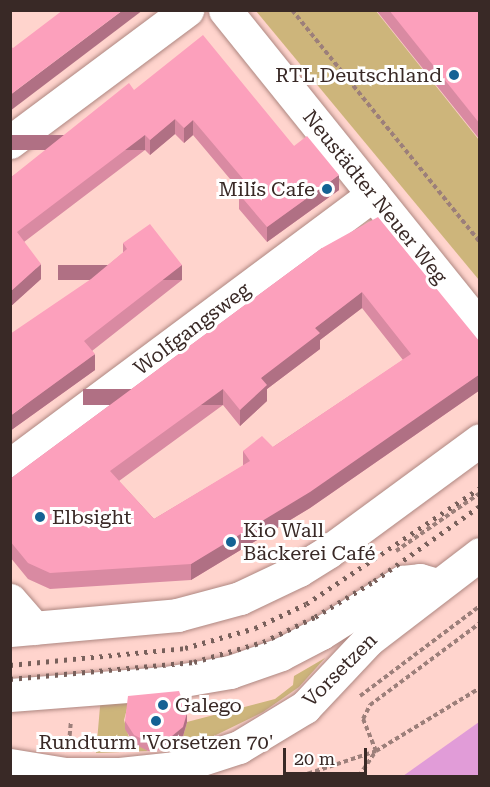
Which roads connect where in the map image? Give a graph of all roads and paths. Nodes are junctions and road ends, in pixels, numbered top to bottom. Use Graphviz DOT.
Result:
graph roads {
  1 [pos="187,10"];
  2 [pos="225,10"];
  3 [pos="292,10"];
  4 [pos="10,142"];
  5 [pos="373,194"];
  6 [pos="480,242"];
  7 [pos="480,327"];
  8 [pos="480,440"];
  9 [pos="10,465"];
  10 [pos="480,554"];
  11 [pos="438,585"];
  12 [pos="10,600"];
  13 [pos="480,623"];
  14 [pos="22,629"];
  15 [pos="480,688"];
  16 [pos="10,695"];
  17 [pos="376,751"];
  18 [pos="10,765"];
  19 [pos="301,777"];
  20 [pos="359,777"];
  1 -- 4 [label="street"];
  2 -- 5 [label="street, Neustädter Neuer Weg"];
  3 -- 6 [label="path"];
  5 -- 7 [label="street, Neustädter Neuer Weg"];
  5 -- 9 [label="street, Wolfgangsweg"];
  8 -- 14 [label="street"];
  10 -- 11 [label="street, Vorsetzen"];
  11 -- 16 [label="street"];
  11 -- 18 [label="street, Vorsetzen"];
  12 -- 14 [label="street"];
  13 -- 17 [label="path"];
  15 -- 17 [label="path"];
  17 -- 19 [label="path"];
  17 -- 20 [label="path"];
}
